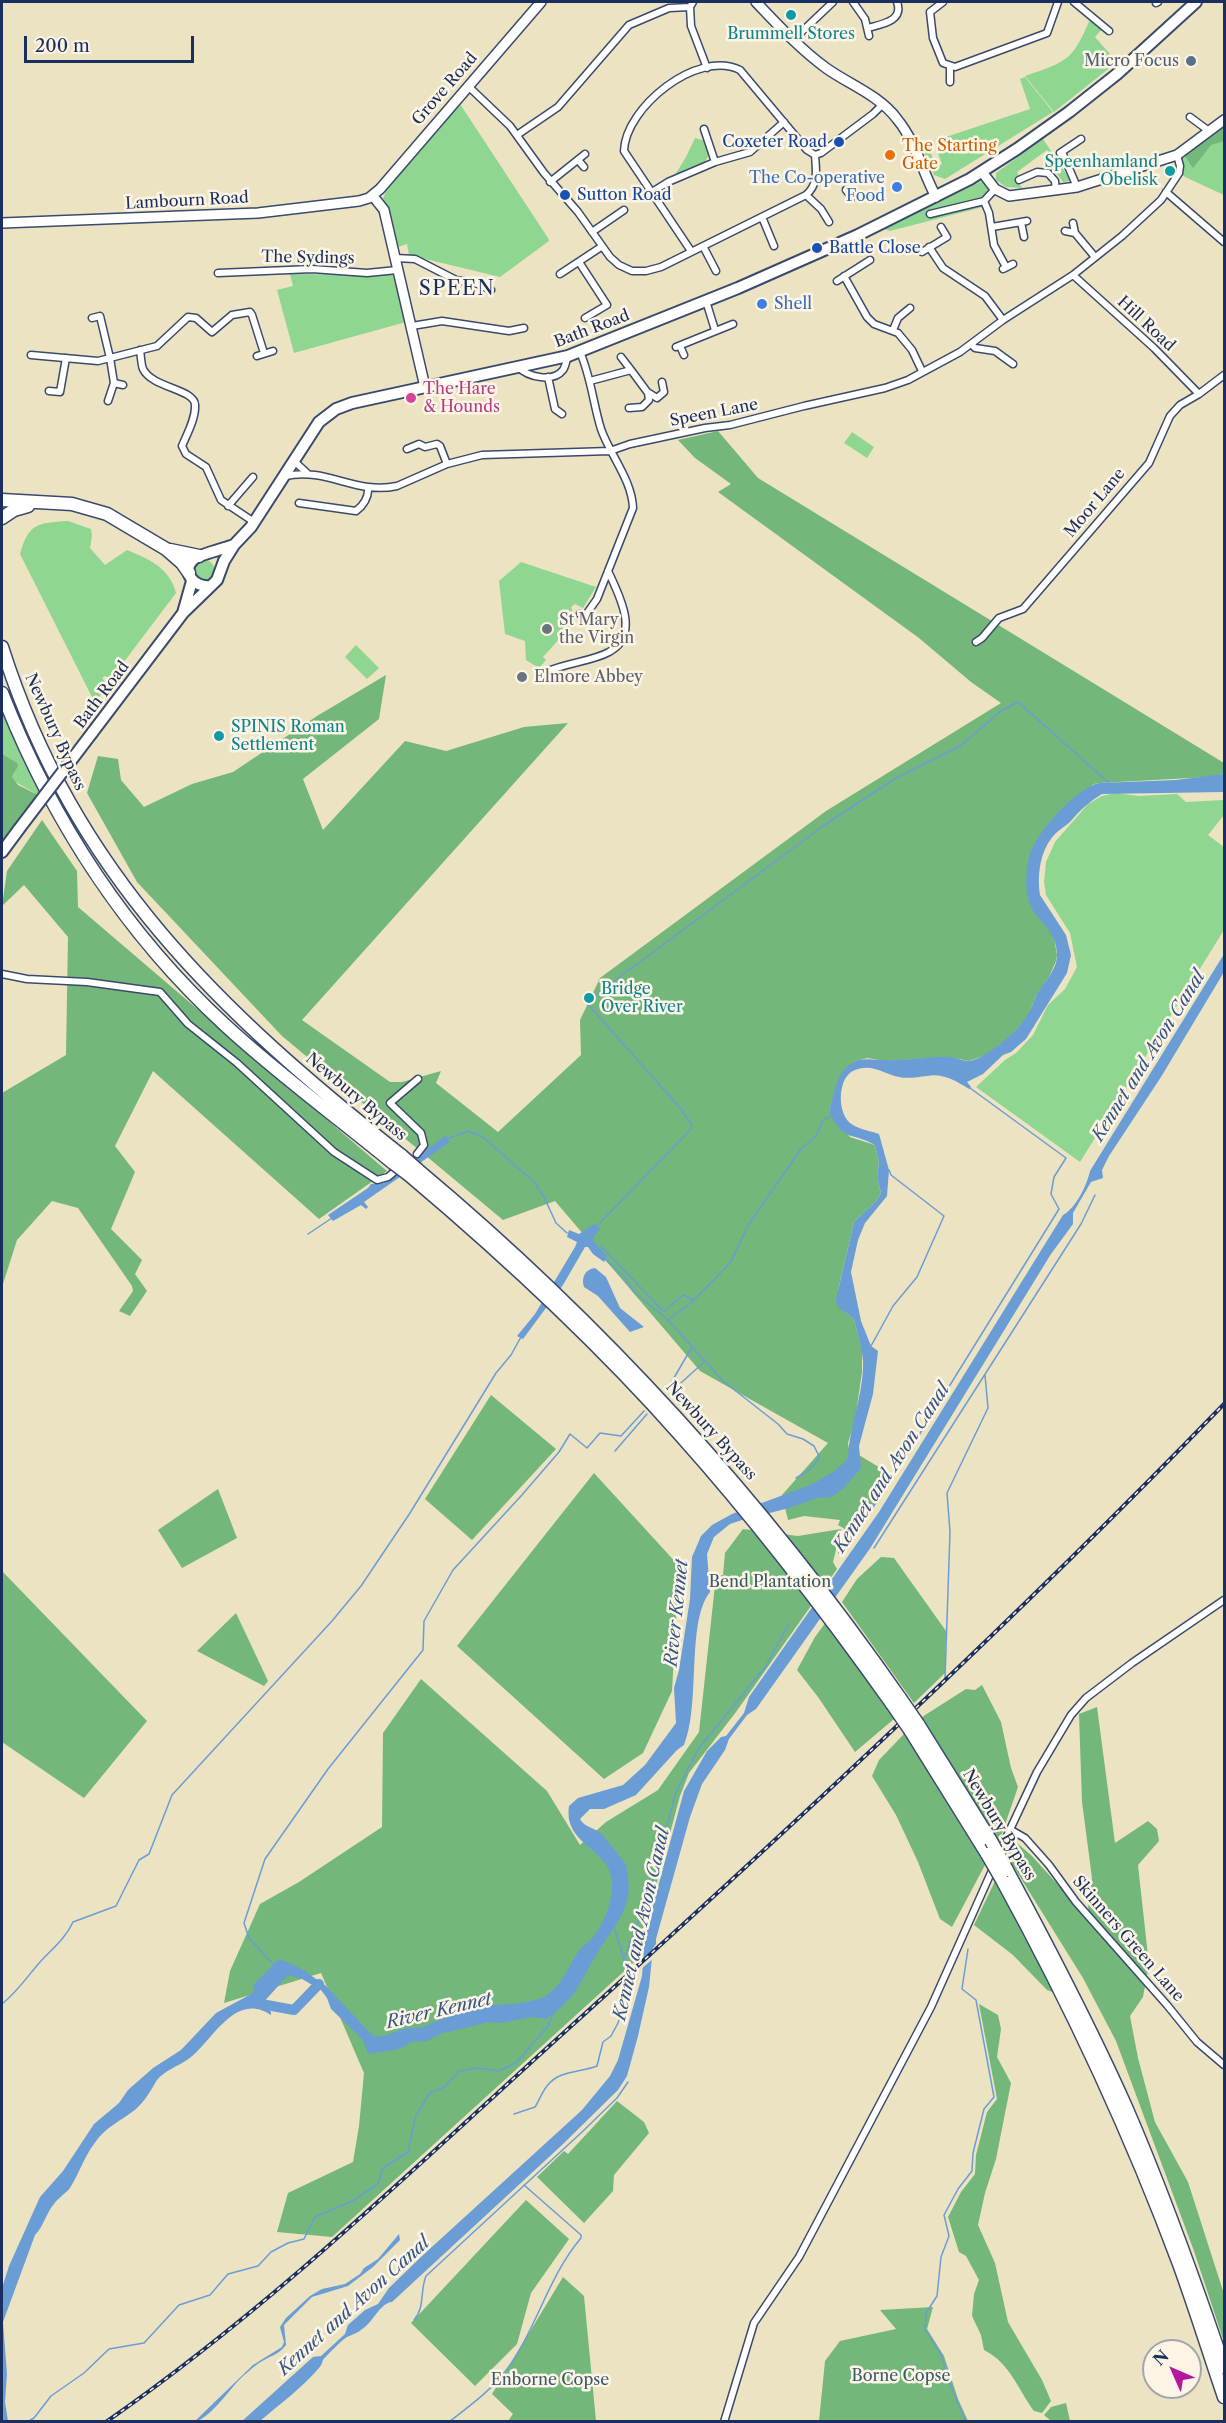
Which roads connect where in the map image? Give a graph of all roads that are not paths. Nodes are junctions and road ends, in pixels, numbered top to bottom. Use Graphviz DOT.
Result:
graph roads {
  1 [pos="541,2"];
  2 [pos="660,2"];
  3 [pos="756,2"];
  4 [pos="833,2"];
  5 [pos="853,2"];
  6 [pos="897,2"];
  7 [pos="943,2"];
  8 [pos="1058,2"];
  9 [pos="1074,2"];
  10 [pos="1189,2"];
  11 [pos="1196,2"];
  12 [pos="692,4"];
  13 [pos="663,10"];
  14 [pos="1176,19"];
  15 [pos="1109,31"];
  16 [pos="793,40"];
  17 [pos="950,67"];
  18 [pos="707,68"];
  19 [pos="950,82"];
  20 [pos="468,86"];
  21 [pos="883,104"];
  22 [pos="1190,117"];
  23 [pos="1224,120"];
  24 [pos="784,122"];
  25 [pos="704,129"];
  26 [pos="1209,131"];
  27 [pos="517,135"];
  28 [pos="1081,139"];
  29 [pos="585,153"];
  30 [pos="815,155"];
  31 [pos="1177,155"];
  32 [pos="578,160"];
  33 [pos="715,162"];
  34 [pos="584,167"];
  35 [pos="982,172"];
  36 [pos="1019,180"];
  37 [pos="550,182"];
  38 [pos="1077,187"];
  39 [pos="995,189"];
  40 [pos="846,190"];
  41 [pos="1056,191"];
  42 [pos="652,192"];
  43 [pos="1166,192"];
  44 [pos="806,195"];
  45 [pos="372,196"];
  46 [pos="936,196"];
  47 [pos="852,197"];
  48 [pos="984,201"];
  49 [pos="624,210"];
  50 [pos="930,214"];
  51 [pos="762,217"];
  52 [pos="829,222"];
  53 [pos="2,223"];
  54 [pos="1073,223"];
  55 [pos="992,227"];
  56 [pos="941,228"];
  57 [pos="1065,231"];
  58 [pos="592,232"];
  59 [pos="1074,233"];
  60 [pos="1024,237"];
  61 [pos="1224,242"];
  62 [pos="703,246"];
  63 [pos="774,246"];
  64 [pos="601,247"];
  65 [pos="929,247"];
  66 [pos="691,251"];
  67 [pos="922,252"];
  68 [pos="1095,257"];
  69 [pos="395,258"];
  70 [pos="579,262"];
  71 [pos="867,264"];
  72 [pos="1013,264"];
  73 [pos="397,270"];
  74 [pos="716,271"];
  75 [pos="218,273"];
  76 [pos="560,274"];
  77 [pos="1073,275"];
  78 [pos="844,276"];
  79 [pos="837,280"];
  80 [pos="491,290"];
  81 [pos="706,301"];
  82 [pos="906,309"];
  83 [pos="93,318"];
  84 [pos="585,318"];
  85 [pos="1003,320"];
  86 [pos="733,324"];
  87 [pos="412,326"];
  88 [pos="525,328"];
  89 [pos="715,330"];
  90 [pos="893,330"];
  91 [pos="971,344"];
  92 [pos="140,350"];
  93 [pos="273,351"];
  94 [pos="580,351"];
  95 [pos="264,353"];
  96 [pos="31,355"];
  97 [pos="684,355"];
  98 [pos="257,356"];
  99 [pos="568,356"];
  100 [pos="621,357"];
  101 [pos="66,358"];
  102 [pos="110,358"];
  103 [pos="1013,364"];
  104 [pos="518,366"];
  105 [pos="631,370"];
  106 [pos="922,371"];
  107 [pos="1224,375"];
  108 [pos="548,377"];
  109 [pos="590,381"];
  110 [pos="662,382"];
  111 [pos="114,383"];
  112 [pos="123,385"];
  113 [pos="425,387"];
  114 [pos="49,391"];
  115 [pos="648,393"];
  116 [pos="1199,394"];
  117 [pos="108,401"];
  118 [pos="629,408"];
  119 [pos="562,414"];
  120 [pos="407,448"];
  121 [pos="610,451"];
  122 [pos="294,460"];
  123 [pos="447,464"];
  124 [pos="307,473"];
  125 [pos="253,477"];
  126 [pos="283,477"];
  127 [pos="368,488"];
  128 [pos="2,500"];
  129 [pos="47,503"];
  130 [pos="299,503"];
  131 [pos="228,506"];
  132 [pos="2,518"];
  133 [pos="254,522"];
  134 [pos="234,545"];
  135 [pos="166,549"];
  136 [pos="202,555"];
  137 [pos="220,571"];
  138 [pos="608,571"];
  139 [pos="191,577"];
  140 [pos="210,586"];
  141 [pos="183,613"];
  142 [pos="580,614"];
  143 [pos="976,642"];
  144 [pos="2,647"];
  145 [pos="546,672"];
  146 [pos="2,693"];
  147 [pos="2,852"];
  148 [pos="2,974"];
  149 [pos="418,1079"];
  150 [pos="406,1157"];
  151 [pos="1224,1600"];
  152 [pos="914,1727"];
  153 [pos="1011,1830"];
  154 [pos="1005,1875"];
  155 [pos="1224,2065"];
  156 [pos="1224,2367"];
  157 [pos="1224,2397"];
  158 [pos="724,2421"];
  1 -- 20 [label="street, Grove Road"];
  2 -- 13 [label="street"];
  3 -- 16 [label="street"];
  4 -- 16 [label="street"];
  5 -- 6 [label="street"];
  7 -- 17 [label="street"];
  8 -- 17 [label="street"];
  9 -- 15 [label="street"];
  10 -- 14 [label="main road"];
  11 -- 14 [label="main road"];
  12 -- 13 [label="street"];
  12 -- 18 [label="street"];
  13 -- 27 [label="street"];
  14 -- 35 [label="main road, Bath Road"];
  16 -- 21 [label="street"];
  17 -- 19 [label="street"];
  18 -- 24 [label="street"];
  18 -- 42 [label="street"];
  20 -- 27 [label="street"];
  20 -- 45 [label="street, Grove Road"];
  21 -- 30 [label="street"];
  21 -- 46 [label="street"];
  22 -- 26 [label="street"];
  23 -- 26 [label="street"];
  24 -- 30 [label="street"];
  24 -- 33 [label="street"];
  25 -- 33 [label="street"];
  26 -- 31 [label="street"];
  27 -- 37 [label="street"];
  28 -- 38 [label="street"];
  29 -- 32 [label="street"];
  30 -- 44 [label="street"];
  31 -- 38 [label="street"];
  31 -- 43 [label="street, Speen Lane"];
  32 -- 34 [label="street"];
  32 -- 37 [label="street"];
  33 -- 42 [label="street"];
  35 -- 39 [label="street"];
  35 -- 46 [label="main road, Bath Road"];
  36 -- 41 [label="street"];
  37 -- 58 [label="street"];
  38 -- 41 [label="street"];
  39 -- 41 [label="street"];
  39 -- 48 [label="street"];
  40 -- 47 [label="street"];
  42 -- 66 [label="street"];
  43 -- 61 [label="street"];
  43 -- 68 [label="street, Speen Lane"];
  44 -- 51 [label="street"];
  44 -- 52 [label="street"];
  45 -- 53 [label="street, Lambourn Road"];
  45 -- 69 [label="street"];
  46 -- 81 [label="main road, Bath Road"];
  48 -- 50 [label="street"];
  48 -- 55 [label="street"];
  49 -- 58 [label="street"];
  51 -- 62 [label="street"];
  51 -- 63 [label="street"];
  54 -- 59 [label="street"];
  55 -- 60 [label="street"];
  55 -- 72 [label="street"];
  56 -- 65 [label="street"];
  57 -- 59 [label="street"];
  58 -- 64 [label="street"];
  59 -- 68 [label="street"];
  62 -- 66 [label="street"];
  62 -- 74 [label="street"];
  64 -- 66 [label="street"];
  64 -- 70 [label="street"];
  65 -- 67 [label="street"];
  65 -- 85 [label="street"];
  68 -- 77 [label="street, Speen Lane"];
  69 -- 73 [label="street"];
  69 -- 80 [label="street"];
  70 -- 76 [label="street"];
  70 -- 84 [label="street"];
  71 -- 78 [label="street"];
  73 -- 75 [label="street, The Sydings"];
  73 -- 87 [label="street"];
  77 -- 85 [label="street, Speen Lane"];
  77 -- 116 [label="street, Hill Road"];
  78 -- 79 [label="street"];
  78 -- 90 [label="street"];
  81 -- 89 [label="street"];
  81 -- 94 [label="main road, Bath Road"];
  82 -- 90 [label="street"];
  83 -- 102 [label="street"];
  85 -- 91 [label="street, Speen Lane"];
  86 -- 89 [label="street"];
  87 -- 88 [label="street"];
  87 -- 113 [label="street"];
  89 -- 97 [label="street"];
  90 -- 106 [label="street"];
  91 -- 103 [label="street"];
  91 -- 106 [label="street, Speen Lane"];
  92 -- 95 [label="street"];
  92 -- 102 [label="street"];
  92 -- 131 [label="street"];
  93 -- 95 [label="street"];
  94 -- 99 [label="main road, Bath Road"];
  94 -- 109 [label="street"];
  95 -- 98 [label="street"];
  96 -- 101 [label="street"];
  99 -- 104 [label="main road, Bath Road"];
  99 -- 108 [label="street"];
  100 -- 105 [label="street"];
  101 -- 102 [label="street"];
  101 -- 114 [label="street"];
  102 -- 111 [label="street"];
  104 -- 108 [label="street"];
  104 -- 113 [label="main road, Bath Road"];
  105 -- 109 [label="street"];
  105 -- 115 [label="street"];
  106 -- 121 [label="street, Speen Lane"];
  107 -- 116 [label="street, Moor Lane"];
  108 -- 119 [label="street"];
  109 -- 121 [label="street"];
  110 -- 115 [label="street"];
  111 -- 112 [label="street"];
  111 -- 117 [label="street"];
  113 -- 122 [label="main road, Bath Road"];
  115 -- 118 [label="street"];
  116 -- 143 [label="street, Moor Lane"];
  120 -- 123 [label="street"];
  121 -- 123 [label="street, Speen Lane"];
  121 -- 138 [label="street"];
  122 -- 124 [label="street"];
  122 -- 126 [label="main road, Bath Road"];
  123 -- 127 [label="street, Speen Lane"];
  124 -- 126 [label="street, Speen Lane"];
  124 -- 127 [label="street, Speen Lane"];
  125 -- 131 [label="street"];
  126 -- 133 [label="main road, Bath Road"];
  127 -- 130 [label="street"];
  128 -- 129 [label="highway"];
  129 -- 132 [label="highway"];
  129 -- 135 [label="highway"];
  131 -- 133 [label="street"];
  133 -- 134 [label="main road, Bath Road"];
  134 -- 136 [label="main road"];
  134 -- 137 [label="main road, Bath Road"];
  135 -- 136 [label="highway"];
  135 -- 139 [label="highway"];
  136 -- 137 [label="main road"];
  136 -- 139 [label="main road"];
  137 -- 140 [label="main road"];
  138 -- 142 [label="street"];
  138 -- 145 [label="street"];
  139 -- 140 [label="main road"];
  139 -- 141 [label="main road, Bath Road"];
  140 -- 141 [label="main road, Bath Road"];
  141 -- 147 [label="main road, Bath Road, bridge"];
  144 -- 150 [label="highway, Newbury Bypass"];
  146 -- 150 [label="highway, Newbury Bypass"];
  148 -- 150 [label="street"];
  149 -- 150 [label="street"];
  150 -- 152 [label="highway, Newbury Bypass, bridge"];
  151 -- 153 [label="street"];
  152 -- 154 [label="highway, Newbury Bypass, bridge"];
  152 -- 154 [label="highway, Newbury Bypass, bridge"];
  153 -- 155 [label="street, Skinners Green Lane"];
  153 -- 158 [label="street"];
  154 -- 156 [label="highway, Newbury Bypass"];
  154 -- 157 [label="highway, Newbury Bypass"];
}
